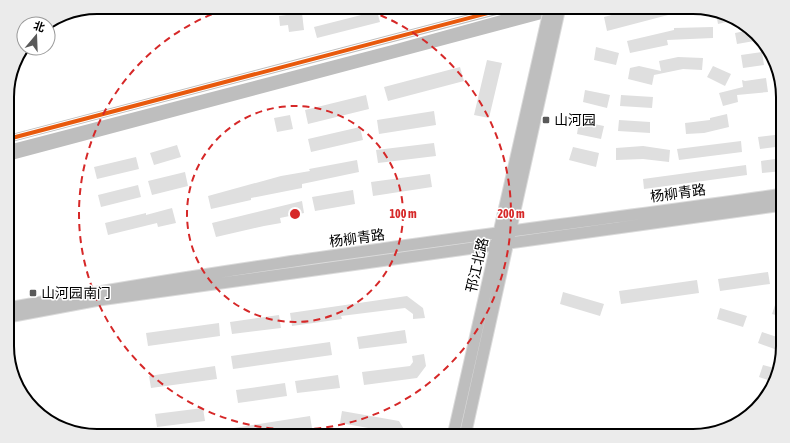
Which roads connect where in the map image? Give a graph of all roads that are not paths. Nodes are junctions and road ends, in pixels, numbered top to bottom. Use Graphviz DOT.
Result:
graph roads {
  1 [pos="484,14"];
  2 [pos="550,14"];
  3 [pos="556,14"];
  4 [pos="551,23"];
  5 [pos="14,137"];
  6 [pos="776,195"];
  7 [pos="776,206"];
  8 [pos="505,231"];
  9 [pos="502,243"];
  10 [pos="14,307"];
  11 [pos="14,316"];
  12 [pos="455,429"];
  13 [pos="466,429"];
  1 -- 5 [label="street"];
  2 -- 4 [label="main road, 邗江北路"];
  3 -- 4 [label="main road, 邗江北路"];
  4 -- 8 [label="main road, 邗江北路"];
  6 -- 8 [label="main road, 杨柳青路"];
  7 -- 9 [label="main road, 杨柳青路"];
  8 -- 9 [label="main road, 邗江北路"];
  8 -- 10 [label="main road, 杨柳青路"];
  9 -- 11 [label="main road, 杨柳青路"];
  9 -- 12 [label="main road, 邗江北路"];
  9 -- 13 [label="main road, 邗江北路"];
}
